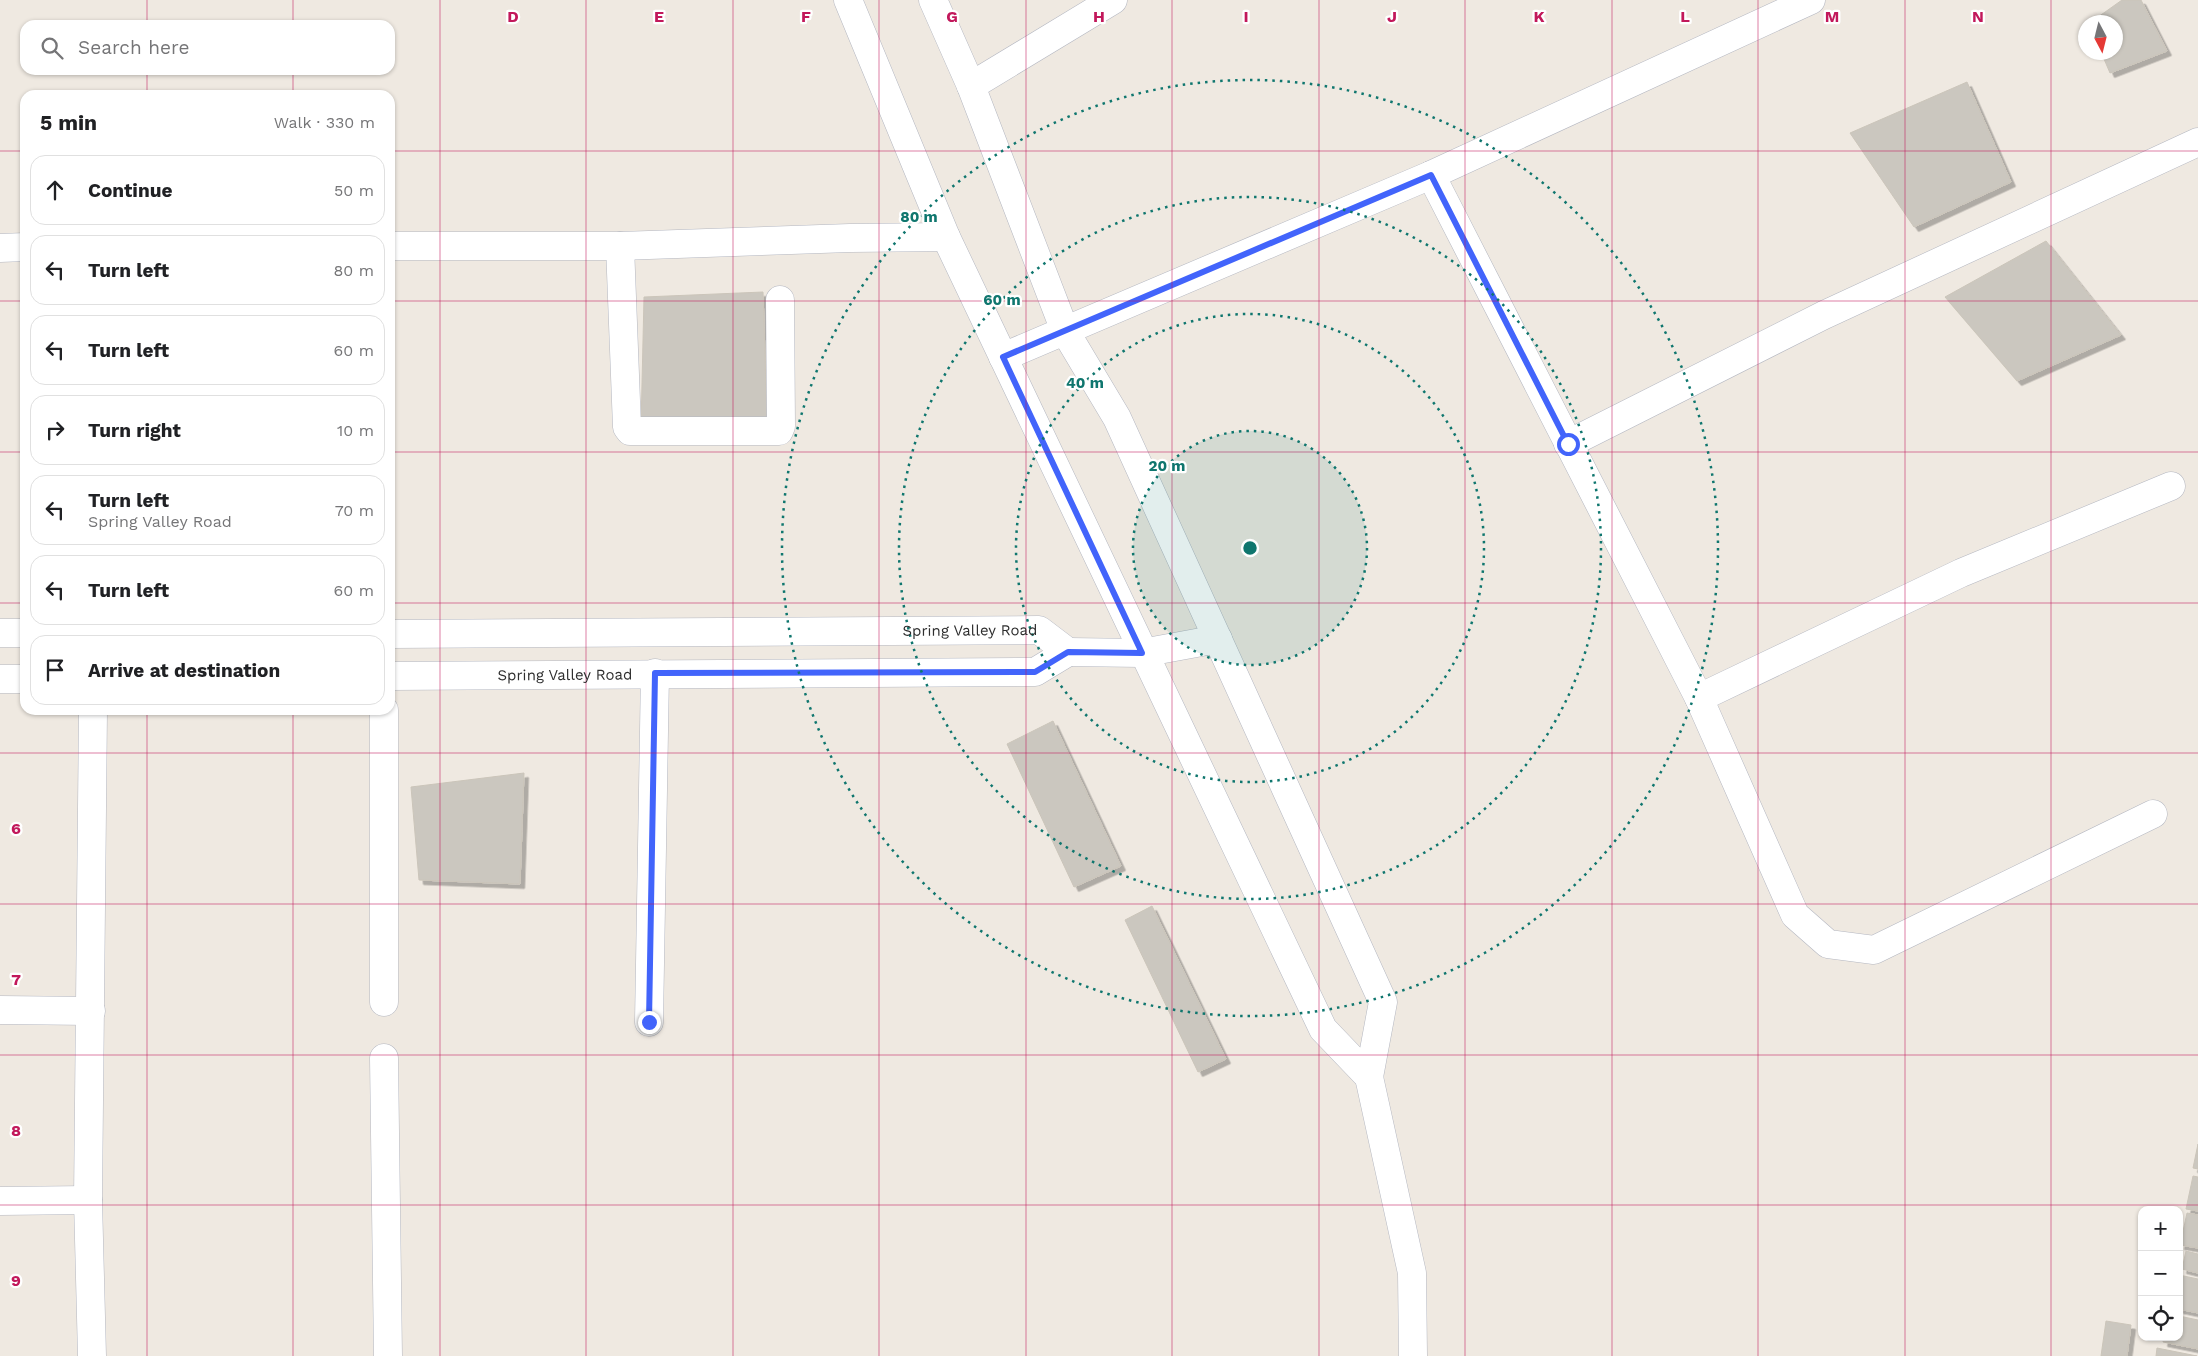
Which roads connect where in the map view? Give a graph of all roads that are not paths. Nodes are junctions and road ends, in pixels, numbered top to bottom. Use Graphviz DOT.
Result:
graph roads {
  1 [pos="848,0"];
  2 [pos="933,0"];
  3 [pos="1113,0"];
  4 [pos="1811,0"];
  5 [pos="971,86"];
  6 [pos="2198,142"];
  7 [pos="1431,175"];
  8 [pos="946,237"];
  9 [pos="395,246"];
  10 [pos="620,246"];
  11 [pos="20,247"];
  12 [pos="0,248"];
  13 [pos="780,300"];
  14 [pos="1066,331"];
  15 [pos="1003,357"];
  16 [pos="1568,444"];
  17 [pos="2171,486"];
  18 [pos="0,633"];
  19 [pos="20,634"];
  20 [pos="395,634"];
  21 [pos="1218,639"];
  22 [pos="1068,652"];
  23 [pos="1142,653"];
  24 [pos="655,673"];
  25 [pos="395,676"];
  26 [pos="0,679"];
  27 [pos="20,679"];
  28 [pos="1699,698"];
  29 [pos="93,715"];
  30 [pos="384,715"];
  31 [pos="2153,814"];
  32 [pos="384,1002"];
  33 [pos="0,1010"];
  34 [pos="91,1011"];
  35 [pos="649,1022"];
  36 [pos="384,1058"];
  37 [pos="1369,1078"];
  38 [pos="88,1200"];
  39 [pos="0,1201"];
  40 [pos="92,1356"];
  41 [pos="388,1356"];
  42 [pos="1413,1356"];
  1 -- 8 [label="street"];
  2 -- 5 [label="street"];
  3 -- 5 [label="street"];
  4 -- 7 [label="street"];
  5 -- 14 [label="street"];
  6 -- 16 [label="street"];
  7 -- 14 [label="street"];
  7 -- 16 [label="street"];
  8 -- 10 [label="street"];
  8 -- 15 [label="street"];
  9 -- 10 [label="street"];
  10 -- 13 [label="street"];
  11 -- 12 [label="street"];
  14 -- 15 [label="street"];
  14 -- 21 [label="street"];
  15 -- 23 [label="street"];
  16 -- 28 [label="street"];
  17 -- 28 [label="street"];
  18 -- 19 [label="street"];
  20 -- 22 [label="street, Spring Valley Road"];
  21 -- 23 [label="street"];
  21 -- 37 [label="street"];
  22 -- 23 [label="street"];
  22 -- 24 [label="street, Spring Valley Road"];
  23 -- 37 [label="street"];
  24 -- 25 [label="street, Spring Valley Road"];
  24 -- 35 [label="street"];
  26 -- 27 [label="street"];
  28 -- 31 [label="street"];
  29 -- 34 [label="street"];
  30 -- 32 [label="street"];
  33 -- 34 [label="street"];
  34 -- 38 [label="street"];
  36 -- 41 [label="street"];
  37 -- 42 [label="street"];
  38 -- 39 [label="street"];
  38 -- 40 [label="street"];
}
